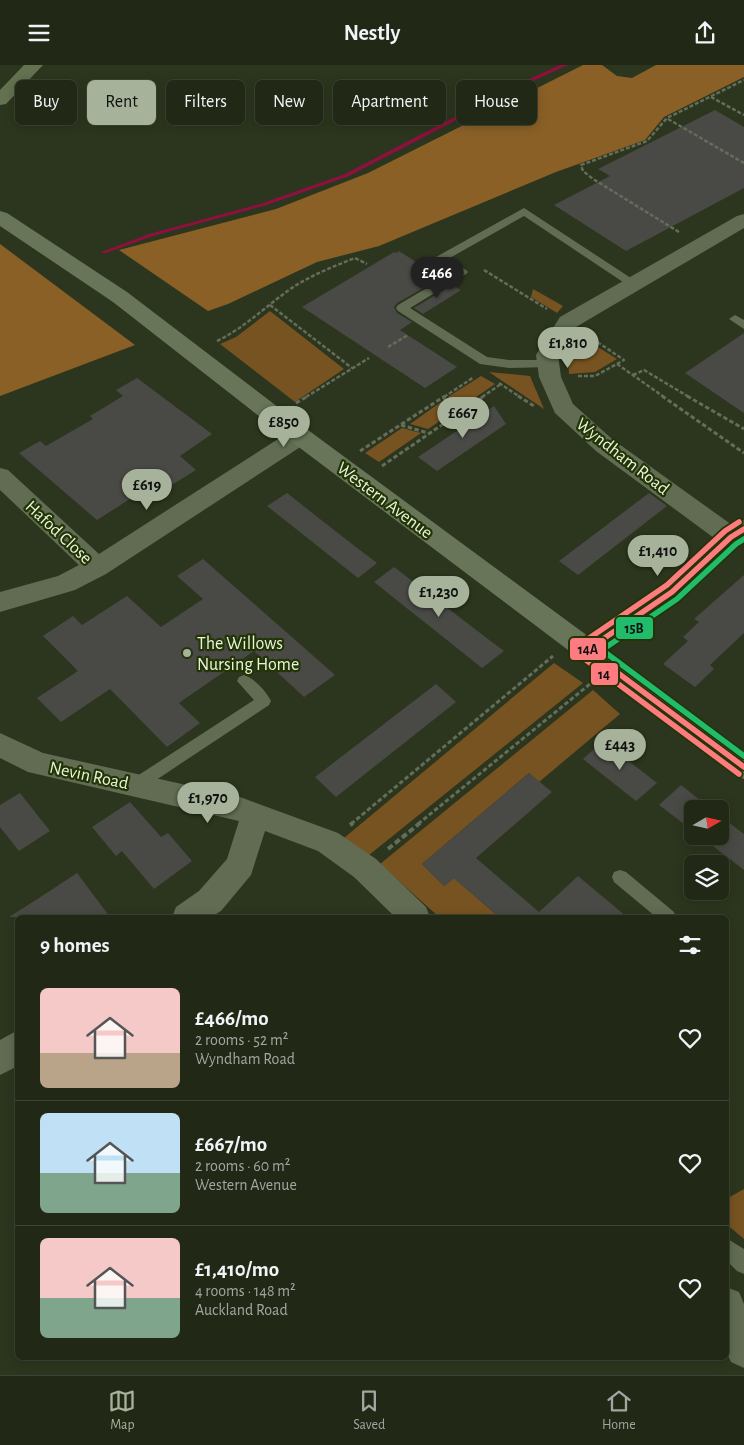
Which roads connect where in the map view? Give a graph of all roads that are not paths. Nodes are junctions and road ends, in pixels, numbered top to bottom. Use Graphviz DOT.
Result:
graph roads {
  1 [pos="34,65"];
  2 [pos="0,100"];
  3 [pos="0,217"];
  4 [pos="739,229"];
  5 [pos="634,284"];
  6 [pos="548,364"];
  7 [pos="300,436"];
  8 [pos="0,475"];
  9 [pos="738,533"];
  10 [pos="97,567"];
  11 [pos="0,602"];
  12 [pos="580,645"];
  13 [pos="244,681"];
  14 [pos="0,745"];
  15 [pos="744,767"];
  16 [pos="136,785"];
  17 [pos="256,815"];
  18 [pos="620,877"];
  19 [pos="191,915"];
  20 [pos="414,915"];
  21 [pos="666,915"];
  22 [pos="15,1048"];
  23 [pos="0,1059"];
  24 [pos="729,1250"];
  25 [pos="744,1264"];
  26 [pos="729,1315"];
  27 [pos="744,1349"];
  1 -- 2 [label="main road"];
  3 -- 7 [label="street, Western Avenue"];
  4 -- 5 [label="street"];
  5 -- 6 [label="street"];
  5 -- 6 [label="lane"];
  6 -- 9 [label="street, Wyndham Road"];
  7 -- 10 [label="street"];
  7 -- 12 [label="street, Western Avenue"];
  8 -- 10 [label="street, Hafod Close"];
  9 -- 12 [label="street"];
  10 -- 11 [label="street"];
  12 -- 15 [label="street, Western Avenue"];
  13 -- 16 [label="lane"];
  14 -- 16 [label="street, Nevin Road"];
  16 -- 17 [label="street, Nevin Road"];
  17 -- 19 [label="street"];
  17 -- 20 [label="street, Nevin Road"];
  18 -- 21 [label="lane"];
  22 -- 23 [label="street"];
  24 -- 25 [label="lane"];
  26 -- 27 [label="street"];
}
